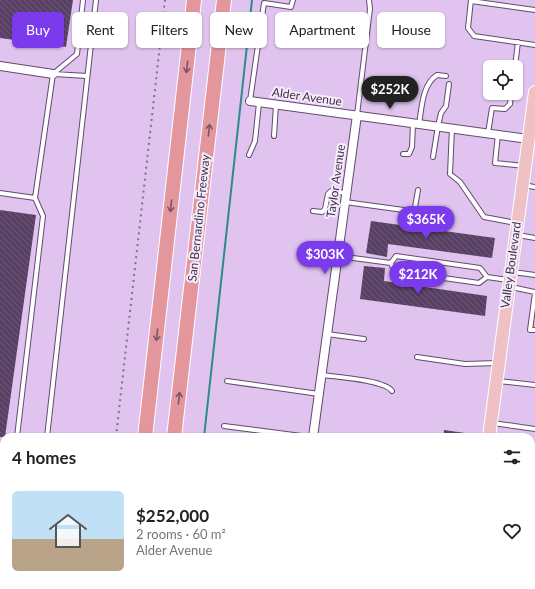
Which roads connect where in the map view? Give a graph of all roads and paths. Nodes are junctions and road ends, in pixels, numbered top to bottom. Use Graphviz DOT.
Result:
graph roads {
  1 [pos="84,0"];
  2 [pos="96,0"];
  3 [pos="194,0"];
  4 [pos="224,0"];
  5 [pos="292,0"];
  6 [pos="369,0"];
  7 [pos="471,0"];
  8 [pos="535,10"];
  9 [pos="518,42"];
  10 [pos="535,44"];
  11 [pos="516,60"];
  12 [pos="0,66"];
  13 [pos="54,74"];
  14 [pos="87,76"];
  15 [pos="446,76"];
  16 [pos="449,84"];
  17 [pos="535,92"];
  18 [pos="510,100"];
  19 [pos="250,101"];
  20 [pos="259,102"];
  21 [pos="276,105"];
  22 [pos="357,116"];
  23 [pos="416,123"];
  24 [pos="438,126"];
  25 [pos="452,128"];
  26 [pos="488,133"];
  27 [pos="498,134"];
  28 [pos="274,136"];
  29 [pos="528,138"];
  30 [pos="404,154"];
  31 [pos="249,155"];
  32 [pos="433,158"];
  33 [pos="524,166"];
  34 [pos="522,185"];
  35 [pos="535,186"];
  36 [pos="418,190"];
  37 [pos="0,193"];
  38 [pos="347,193"];
  39 [pos="36,198"];
  40 [pos="345,202"];
  41 [pos="313,211"];
  42 [pos="516,229"];
  43 [pos="535,238"];
  44 [pos="338,256"];
  45 [pos="391,263"];
  46 [pos="535,275"];
  47 [pos="487,277"];
  48 [pos="509,280"];
  49 [pos="535,292"];
  50 [pos="533,330"];
  51 [pos="327,334"];
  52 [pos="364,339"];
  53 [pos="417,357"];
  54 [pos="498,363"];
  55 [pos="322,375"];
  56 [pos="227,381"];
  57 [pos="496,381"];
  58 [pos="535,385"];
  59 [pos="392,391"];
  60 [pos="319,394"];
  61 [pos="490,422"];
  62 [pos="224,426"];
  63 [pos="535,429"];
  64 [pos="17,433"];
  65 [pos="47,433"];
  66 [pos="145,433"];
  67 [pos="174,433"];
  68 [pos="278,433"];
  69 [pos="314,433"];
  70 [pos="489,433"];
  1 -- 13 [label="lane"];
  2 -- 14 [label="lane"];
  3 -- 66 [label="highway, one-way"];
  67 -- 4 [label="highway, San Bernardino Freeway, one-way"];
  5 -- 19 [label="lane"];
  6 -- 22 [label="lane, Taylor Avenue"];
  7 -- 8 [label="lane"];
  7 -- 9 [label="lane"];
  9 -- 10 [label="lane"];
  9 -- 11 [label="lane"];
  12 -- 13 [label="street"];
  13 -- 14 [label="lane"];
  13 -- 39 [label="lane"];
  14 -- 65 [label="lane"];
  15 -- 23 [label="lane"];
  16 -- 24 [label="lane"];
  17 -- 29 [label="main road, Valley Boulevard"];
  18 -- 26 [label="lane"];
  19 -- 20 [label="street, Alder Avenue"];
  20 -- 21 [label="street, Alder Avenue"];
  20 -- 31 [label="lane"];
  21 -- 22 [label="street, Alder Avenue"];
  21 -- 28 [label="lane"];
  22 -- 23 [label="street, Alder Avenue"];
  22 -- 38 [label="street, Taylor Avenue"];
  23 -- 24 [label="street, Alder Avenue"];
  23 -- 30 [label="lane"];
  24 -- 25 [label="street, Alder Avenue"];
  24 -- 32 [label="lane"];
  25 -- 26 [label="street, Alder Avenue"];
  25 -- 42 [label="lane"];
  26 -- 27 [label="street, Alder Avenue"];
  27 -- 29 [label="street, Alder Avenue"];
  27 -- 33 [label="lane"];
  29 -- 33 [label="main road, Valley Boulevard"];
  33 -- 34 [label="main road, Valley Boulevard"];
  34 -- 35 [label="lane"];
  34 -- 42 [label="main road, Valley Boulevard"];
  36 -- 40 [label="lane"];
  37 -- 39 [label="lane"];
  38 -- 40 [label="street, Taylor Avenue"];
  38 -- 41 [label="lane"];
  39 -- 64 [label="lane"];
  40 -- 44 [label="street, Taylor Avenue"];
  42 -- 43 [label="lane"];
  42 -- 48 [label="main road, Valley Boulevard"];
  44 -- 45 [label="lane"];
  44 -- 51 [label="street, Taylor Avenue"];
  45 -- 47 [label="lane"];
  45 -- 47 [label="lane"];
  46 -- 48 [label="lane"];
  47 -- 48 [label="lane"];
  48 -- 49 [label="lane"];
  48 -- 54 [label="main road, Valley Boulevard"];
  49 -- 50 [label="lane"];
  51 -- 52 [label="lane"];
  51 -- 55 [label="street, Taylor Avenue"];
  53 -- 54 [label="lane"];
  54 -- 57 [label="main road, Valley Boulevard"];
  55 -- 59 [label="lane"];
  55 -- 60 [label="street, Taylor Avenue"];
  56 -- 60 [label="lane"];
  57 -- 58 [label="lane"];
  57 -- 61 [label="main road, Valley Boulevard"];
  60 -- 69 [label="street, Taylor Avenue"];
  61 -- 63 [label="lane"];
  61 -- 70 [label="main road, Valley Boulevard"];
  62 -- 68 [label="lane"];
}
